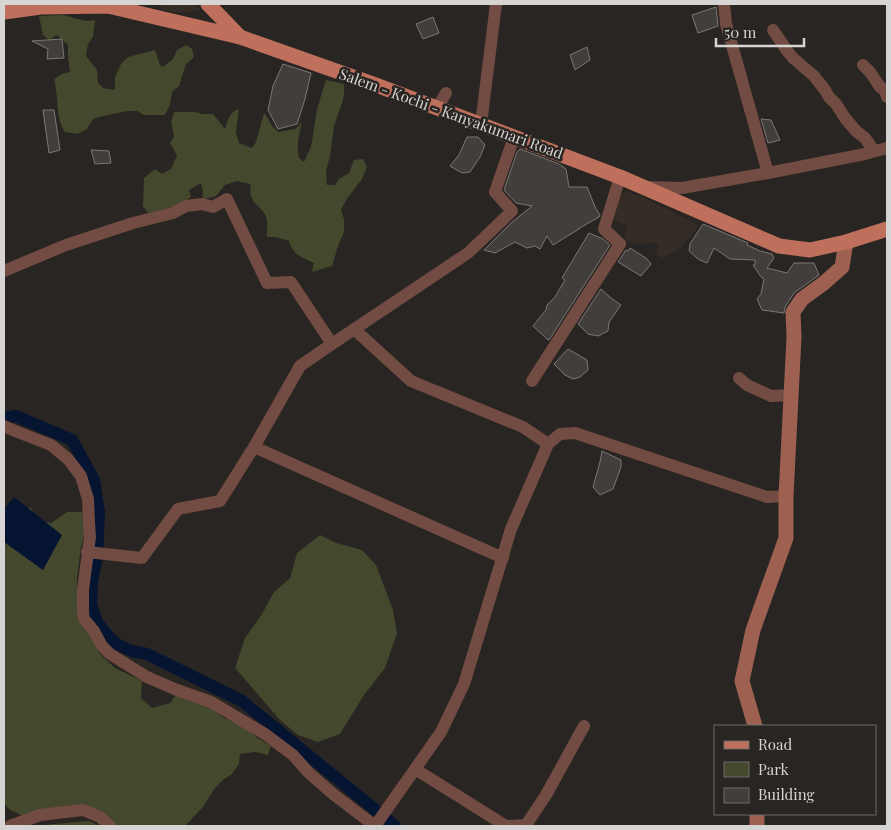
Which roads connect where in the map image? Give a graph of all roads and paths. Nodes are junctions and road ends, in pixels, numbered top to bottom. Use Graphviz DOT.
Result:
graph roads {
  1 [pos="208,4"];
  2 [pos="496,4"];
  3 [pos="724,4"];
  4 [pos="4,12"];
  5 [pos="773,30"];
  6 [pos="240,37"];
  7 [pos="863,65"];
  8 [pos="446,93"];
  9 [pos="887,97"];
  10 [pos="437,108"];
  11 [pos="481,124"];
  12 [pos="514,137"];
  13 [pos="887,148"];
  14 [pos="874,151"];
  15 [pos="768,173"];
  16 [pos="620,177"];
  17 [pos="645,187"];
  18 [pos="887,229"];
  19 [pos="846,242"];
  20 [pos="4,271"];
  21 [pos="354,329"];
  22 [pos="332,344"];
  23 [pos="739,378"];
  24 [pos="532,382"];
  25 [pos="792,396"];
  26 [pos="4,426"];
  27 [pos="548,444"];
  28 [pos="254,447"];
  29 [pos="786,496"];
  30 [pos="88,552"];
  31 [pos="502,558"];
  32 [pos="755,725"];
  33 [pos="584,726"];
  34 [pos="415,769"];
  35 [pos="10,826"];
  36 [pos="110,826"];
  37 [pos="375,826"];
  1 -- 6 [label="main road"];
  2 -- 11 [label="street"];
  3 -- 15 [label="street"];
  4 -- 6 [label="main road, Salem - Kochi - Kanyakumari Road"];
  5 -- 14 [label="street"];
  6 -- 10 [label="main road, Salem - Kochi - Kanyakumari Road"];
  7 -- 9 [label="street"];
  8 -- 10 [label="street"];
  10 -- 11 [label="main road, Salem - Kochi - Kanyakumari Road"];
  11 -- 12 [label="main road, Salem - Kochi - Kanyakumari Road"];
  12 -- 16 [label="main road, Salem - Kochi - Kanyakumari Road"];
  12 -- 21 [label="street"];
  13 -- 14 [label="street"];
  14 -- 15 [label="street"];
  15 -- 17 [label="street"];
  16 -- 17 [label="main road, Salem - Kochi - Kanyakumari Road"];
  16 -- 24 [label="street"];
  17 -- 19 [label="main road, Salem - Kochi - Kanyakumari Road"];
  18 -- 19 [label="main road, Salem - Kochi - Kanyakumari Road"];
  19 -- 25 [label="street"];
  20 -- 22 [label="street"];
  21 -- 22 [label="street"];
  21 -- 27 [label="street"];
  22 -- 28 [label="street"];
  23 -- 25 [label="street"];
  25 -- 29 [label="street"];
  26 -- 30 [label="street"];
  27 -- 29 [label="street"];
  27 -- 31 [label="street"];
  28 -- 30 [label="street"];
  28 -- 31 [label="street"];
  29 -- 32 [label="street"];
  30 -- 37 [label="street"];
  31 -- 34 [label="street"];
  33 -- 34 [label="street"];
  34 -- 37 [label="street"];
  35 -- 36 [label="street"];
}
